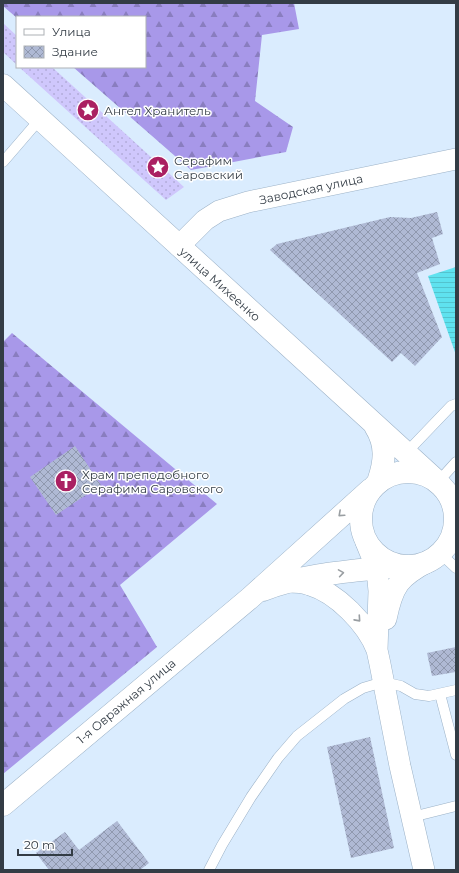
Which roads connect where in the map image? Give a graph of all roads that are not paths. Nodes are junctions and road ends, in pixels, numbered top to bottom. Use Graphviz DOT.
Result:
graph roads {
  1 [pos="3,85"];
  2 [pos="40,119"];
  3 [pos="7,152"];
  4 [pos="456,159"];
  5 [pos="3,162"];
  6 [pos="179,246"];
  7 [pos="456,404"];
  8 [pos="371,420"];
  9 [pos="406,453"];
  10 [pos="456,462"];
  11 [pos="438,482"];
  12 [pos="374,485"];
  13 [pos="366,542"];
  14 [pos="435,557"];
  15 [pos="404,566"];
  16 [pos="456,568"];
  17 [pos="376,569"];
  18 [pos="289,582"];
  19 [pos="250,598"];
  20 [pos="378,654"];
  21 [pos="383,682"];
  22 [pos="456,690"];
  23 [pos="440,694"];
  24 [pos="456,755"];
  25 [pos="3,805"];
  26 [pos="456,806"];
  27 [pos="412,817"];
  28 [pos="209,870"];
  29 [pos="424,870"];
  1 -- 2 [label="street, улица Михеенко"];
  2 -- 3 [label="lane"];
  2 -- 6 [label="street, улица Михеенко"];
  3 -- 5 [label="lane"];
  4 -- 6 [label="street, Заводская улица"];
  6 -- 8 [label="street, улица Михеенко"];
  7 -- 9 [label="lane"];
  8 -- 9 [label="street, улица Михеенко"];
  8 -- 12 [label="street"];
  9 -- 11 [label="street, улица Михеенко"];
  10 -- 11 [label="lane"];
  11 -- 12 [label="street"];
  11 -- 14 [label="street"];
  12 -- 13 [label="street"];
  12 -- 19 [label="street, one-way"];
  13 -- 15 [label="street"];
  13 -- 17 [label="street"];
  14 -- 15 [label="street"];
  14 -- 16 [label="lane"];
  14 -- 20 [label="street"];
  15 -- 17 [label="street"];
  18 -- 17 [label="street, one-way"];
  17 -- 20 [label="street"];
  18 -- 19 [label="street"];
  18 -- 20 [label="street, one-way"];
  19 -- 25 [label="street, 1-я Овражная улица"];
  20 -- 21 [label="street"];
  21 -- 23 [label="lane"];
  21 -- 27 [label="street"];
  21 -- 28 [label="lane"];
  22 -- 23 [label="lane"];
  23 -- 24 [label="lane"];
  26 -- 27 [label="lane"];
  27 -- 29 [label="street"];
}
